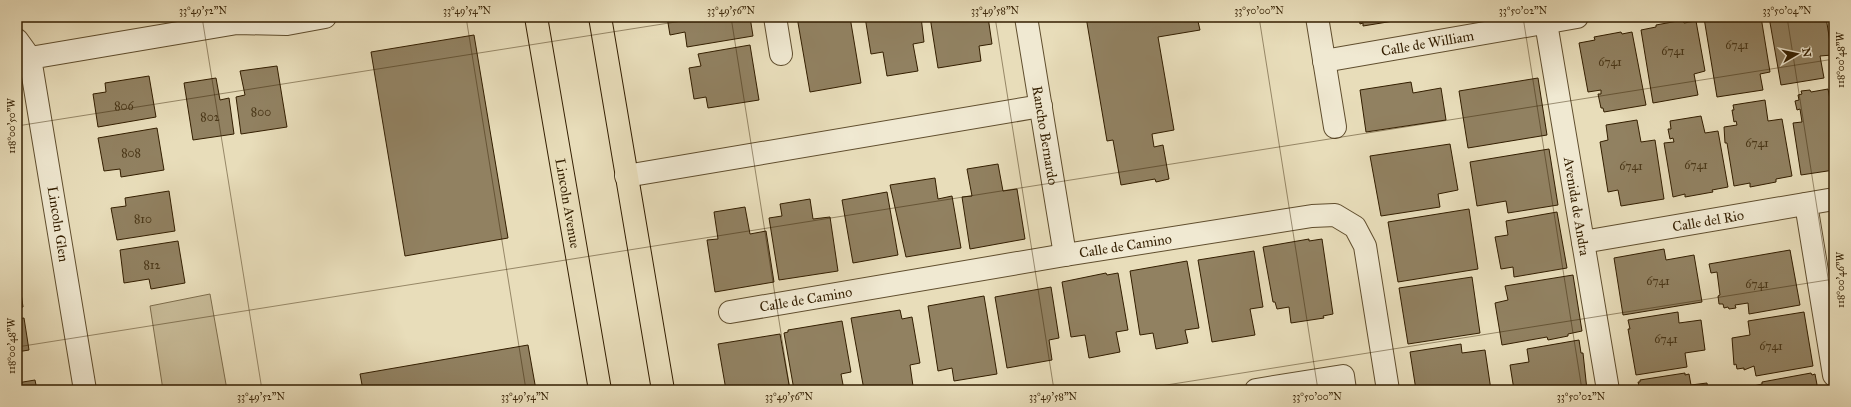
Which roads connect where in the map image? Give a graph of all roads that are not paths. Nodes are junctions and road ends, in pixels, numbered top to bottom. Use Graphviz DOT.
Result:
graph roads {
  1 [pos="325,17"];
  2 [pos="536,17"];
  3 [pos="600,17"];
  4 [pos="775,17"];
  5 [pos="1026,17"];
  6 [pos="1317,17"];
  7 [pos="1577,17"];
  8 [pos="1546,23"];
  9 [pos="17,40"];
  10 [pos="781,54"];
  11 [pos="30,58"];
  12 [pos="1324,61"];
  13 [pos="1041,106"];
  14 [pos="1335,127"];
  15 [pos="626,176"];
  16 [pos="1834,199"];
  17 [pos="1806,204"];
  18 [pos="1583,242"];
  19 [pos="1065,255"];
  20 [pos="730,312"];
  21 [pos="1834,375"];
  22 [pos="86,390"];
  23 [pos="600,390"];
  24 [pos="663,390"];
  25 [pos="1256,390"];
  26 [pos="1345,390"];
  27 [pos="1388,390"];
  28 [pos="1608,390"];
  1 -- 11 [label="street"];
  2 -- 23 [label="main road, Lincoln Avenue"];
  3 -- 15 [label="main road"];
  4 -- 10 [label="street"];
  5 -- 13 [label="street, Rancho Bernardo"];
  6 -- 12 [label="street"];
  7 -- 8 [label="street, Calle de William"];
  8 -- 12 [label="street, Calle de William"];
  8 -- 18 [label="street, Avenida de Andra"];
  9 -- 11 [label="street, Lincoln Glen"];
  11 -- 22 [label="street, Lincoln Glen"];
  12 -- 14 [label="street"];
  13 -- 15 [label="street"];
  13 -- 19 [label="street, Rancho Bernardo"];
  15 -- 24 [label="main road"];
  16 -- 17 [label="street, Calle del Rio"];
  17 -- 18 [label="street, Calle del Rio"];
  17 -- 21 [label="street"];
  18 -- 28 [label="street, Avenida de Andra"];
  19 -- 20 [label="street, Calle de Camino"];
  19 -- 27 [label="street, Calle de Camino"];
  25 -- 26 [label="street"];
}
